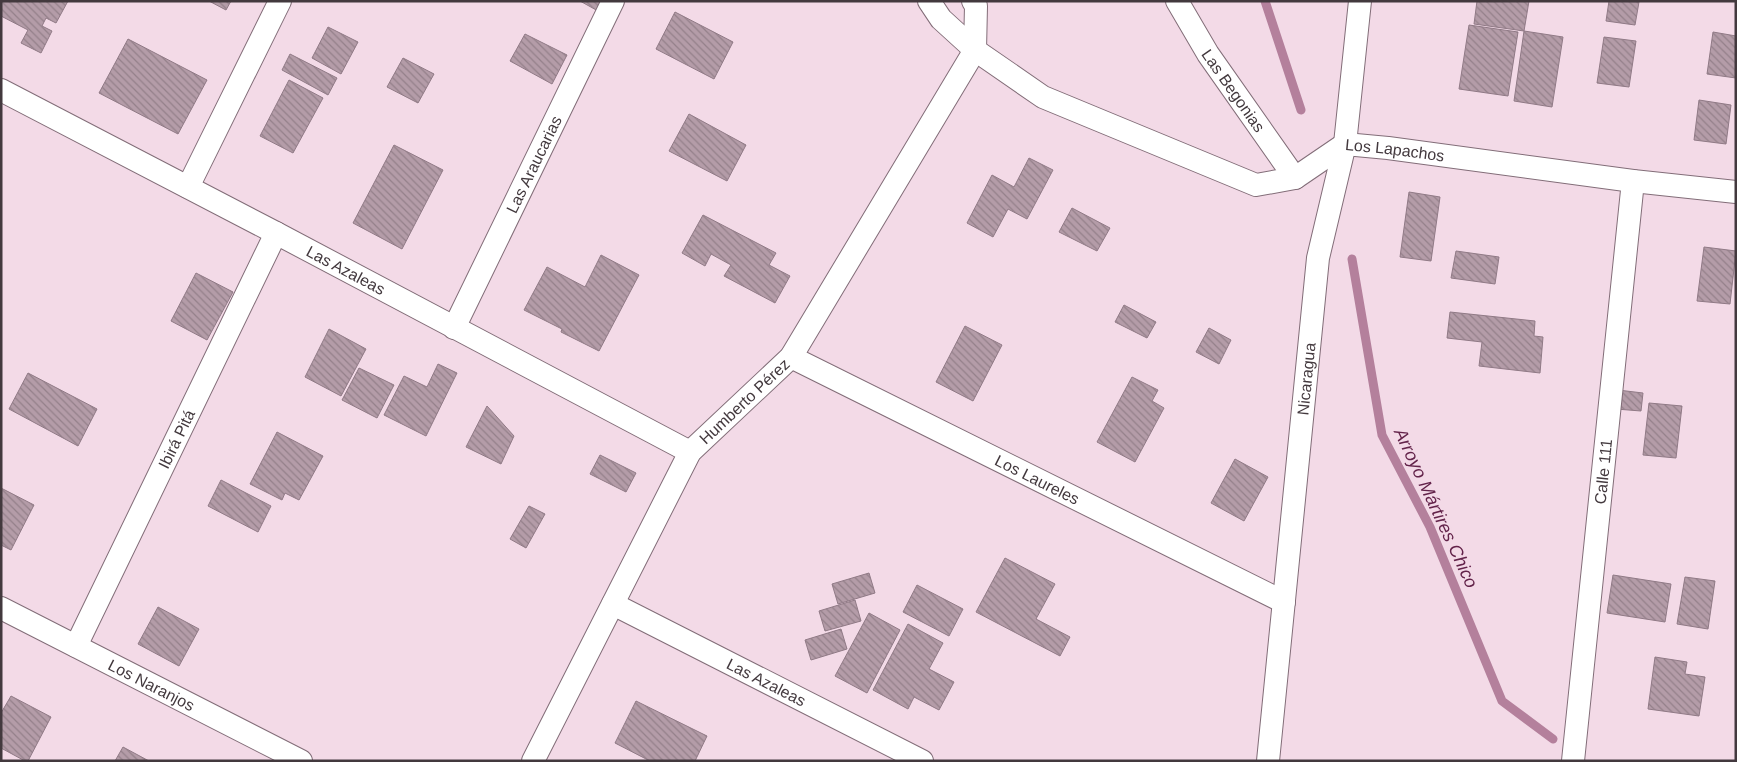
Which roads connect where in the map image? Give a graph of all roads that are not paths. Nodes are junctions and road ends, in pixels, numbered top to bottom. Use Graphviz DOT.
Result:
graph roads {
  1 [pos="280,1"];
  2 [pos="613,1"];
  3 [pos="929,1"];
  4 [pos="973,1"];
  5 [pos="1177,1"];
  6 [pos="1360,1"];
  7 [pos="975,50"];
  8 [pos="1,90"];
  9 [pos="1345,144"];
  10 [pos="1295,178"];
  11 [pos="1633,181"];
  12 [pos="188,187"];
  13 [pos="1736,192"];
  14 [pos="276,233"];
  15 [pos="454,328"];
  16 [pos="791,357"];
  17 [pos="690,452"];
  18 [pos="1284,602"];
  19 [pos="612,604"];
  20 [pos="1,608"];
  21 [pos="76,646"];
  22 [pos="301,761"];
  23 [pos="533,761"];
  24 [pos="922,761"];
  25 [pos="1268,761"];
  26 [pos="1573,761"];
  1 -- 12 [label="street"];
  2 -- 15 [label="street, Las Araucarias"];
  3 -- 7 [label="street, Los Lapachos"];
  4 -- 7 [label="street"];
  5 -- 10 [label="street, Las Begonias"];
  6 -- 9 [label="street, Nicaragua"];
  7 -- 10 [label="street, Los Lapachos"];
  7 -- 16 [label="street, Humberto Pérez"];
  8 -- 12 [label="street, Las Azaleas"];
  9 -- 10 [label="street, Los Lapachos"];
  9 -- 11 [label="street, Los Lapachos"];
  9 -- 18 [label="street, Nicaragua"];
  11 -- 13 [label="street, Los Lapachos"];
  11 -- 26 [label="street, Calle 111"];
  12 -- 14 [label="street, Las Azaleas"];
  14 -- 15 [label="street, Las Azaleas"];
  14 -- 21 [label="street, Ibirá Pitá"];
  15 -- 17 [label="street, Las Azaleas"];
  16 -- 17 [label="street, Humberto Pérez"];
  16 -- 18 [label="street, Los Laureles"];
  17 -- 19 [label="street, Humberto Pérez"];
  18 -- 25 [label="street, Nicaragua"];
  19 -- 23 [label="street, Humberto Pérez"];
  19 -- 24 [label="street, Las Azaleas"];
  20 -- 21 [label="street, Los Naranjos"];
  21 -- 22 [label="street, Los Naranjos"];
}
